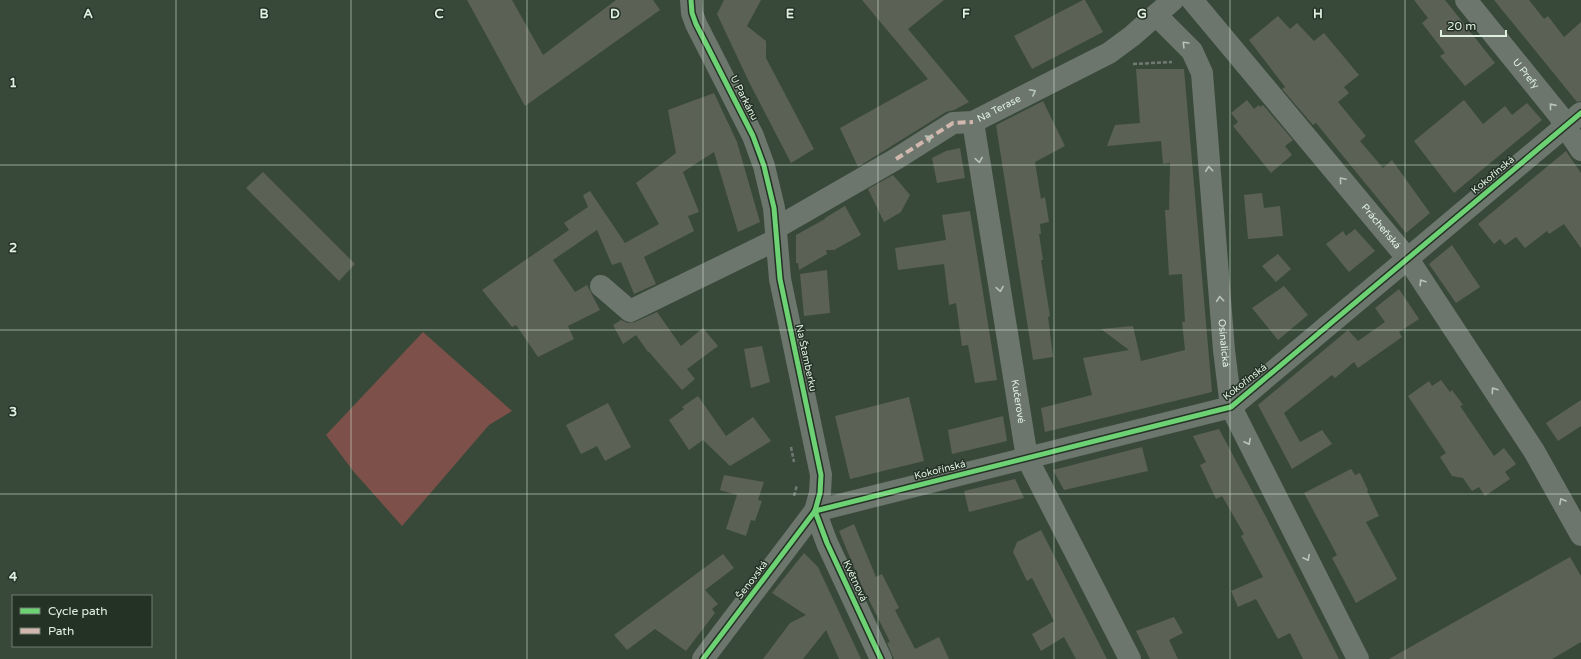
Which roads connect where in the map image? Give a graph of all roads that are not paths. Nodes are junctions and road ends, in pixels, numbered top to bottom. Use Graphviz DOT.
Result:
graph roads {
  1 [pos="691,0"];
  2 [pos="1173,0"];
  3 [pos="1192,0"];
  4 [pos="1466,0"];
  5 [pos="1156,15"];
  6 [pos="1573,120"];
  7 [pos="973,122"];
  8 [pos="1581,150"];
  9 [pos="776,225"];
  10 [pos="1408,259"];
  11 [pos="601,286"];
  12 [pos="1231,407"];
  13 [pos="1027,458"];
  14 [pos="815,510"];
  15 [pos="1581,535"];
  16 [pos="703,659"];
  17 [pos="881,659"];
  18 [pos="1130,659"];
  19 [pos="1358,659"];
  1 -- 9 [label="street, U Parkánu"];
  2 -- 5 [label="street, Na Terase"];
  10 -- 3 [label="street, Prácheňská, one-way"];
  6 -- 4 [label="street, U Prefy, one-way"];
  7 -- 5 [label="street, Na Terase, one-way"];
  12 -- 5 [label="street, Osinalická, one-way"];
  6 -- 8 [label="street, U Prefy"];
  6 -- 10 [label="street, Kokořínská"];
  9 -- 7 [label="street, Na Terase, one-way"];
  7 -- 13 [label="street, Kučerové, one-way"];
  9 -- 11 [label="street"];
  9 -- 14 [label="street, Na Štamberku"];
  10 -- 12 [label="street, Kokořínská"];
  15 -- 10 [label="street, Prácheňská, one-way"];
  12 -- 13 [label="street, Kokořínská"];
  12 -- 19 [label="street, Osinalická, one-way"];
  13 -- 14 [label="street, Kokořínská"];
  13 -- 18 [label="street, Kučerové"];
  14 -- 16 [label="street, Šenovská"];
  14 -- 17 [label="street, Květnová"];
}
